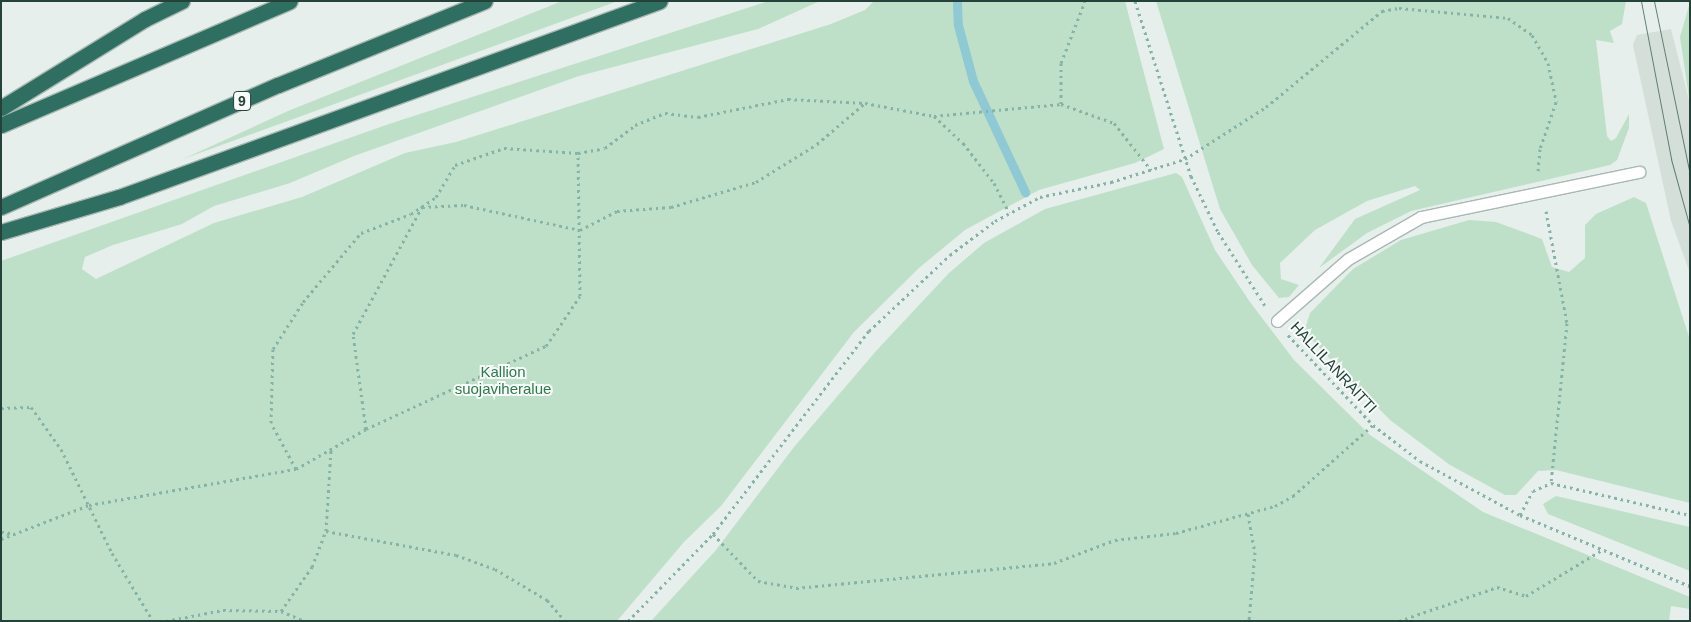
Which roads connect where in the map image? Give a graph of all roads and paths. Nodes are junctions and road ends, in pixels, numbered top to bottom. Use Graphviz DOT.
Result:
graph roads {
  1 [pos="182,1"];
  2 [pos="290,1"];
  3 [pos="485,1"];
  4 [pos="660,1"];
  5 [pos="1086,1"];
  6 [pos="1135,1"];
  7 [pos="865,103"];
  8 [pos="1061,104"];
  9 [pos="1,108"];
  10 [pos="934,116"];
  11 [pos="1,125"];
  12 [pos="578,152"];
  13 [pos="1185,159"];
  14 [pos="1151,170"];
  15 [pos="1639,172"];
  16 [pos="1540,194"];
  17 [pos="1,207"];
  18 [pos="422,207"];
  19 [pos="1009,212"];
  20 [pos="580,230"];
  21 [pos="1,232"];
  22 [pos="1277,321"];
  23 [pos="1,408"];
  24 [pos="1373,426"];
  25 [pos="366,429"];
  26 [pos="331,449"];
  27 [pos="296,469"];
  28 [pos="1551,482"];
  29 [pos="90,505"];
  30 [pos="1248,514"];
  31 [pos="1520,514"];
  32 [pos="1690,515"];
  33 [pos="1,532"];
  34 [pos="326,532"];
  35 [pos="10,533"];
  36 [pos="713,534"];
  37 [pos="1,540"];
  38 [pos="1603,549"];
  39 [pos="1690,586"];
  40 [pos="281,611"];
  41 [pos="153,621"];
  42 [pos="166,621"];
  43 [pos="304,621"];
  44 [pos="565,621"];
  45 [pos="628,621"];
  46 [pos="1249,621"];
  47 [pos="1399,621"];
  1 -- 9 [label="highway"];
  2 -- 11 [label="highway"];
  3 -- 17 [label="highway, 9"];
  4 -- 21 [label="highway"];
  5 -- 8 [label="path"];
  6 -- 13 [label="path, HALLILANRAITTI"];
  7 -- 10 [label="path"];
  7 -- 12 [label="path"];
  7 -- 20 [label="path"];
  8 -- 10 [label="path"];
  8 -- 14 [label="path"];
  10 -- 19 [label="path"];
  12 -- 18 [label="path"];
  12 -- 20 [label="path"];
  13 -- 14 [label="path"];
  13 -- 16 [label="path"];
  13 -- 22 [label="path, HALLILANRAITTI"];
  14 -- 19 [label="path"];
  15 -- 16 [label="lane"];
  16 -- 22 [label="lane"];
  16 -- 28 [label="path"];
  18 -- 20 [label="path"];
  18 -- 25 [label="path"];
  18 -- 27 [label="path"];
  19 -- 36 [label="path"];
  20 -- 25 [label="path"];
  22 -- 24 [label="path, HALLILANRAITTI"];
  23 -- 29 [label="path"];
  24 -- 30 [label="path"];
  24 -- 31 [label="path, HALLILANRAITTI"];
  25 -- 26 [label="path"];
  26 -- 27 [label="path"];
  26 -- 34 [label="path"];
  27 -- 29 [label="path"];
  28 -- 31 [label="path"];
  28 -- 32 [label="path"];
  29 -- 35 [label="path"];
  29 -- 41 [label="path"];
  30 -- 36 [label="path"];
  30 -- 46 [label="path"];
  31 -- 38 [label="path, HALLILANRAITTI"];
  33 -- 35 [label="path"];
  34 -- 40 [label="path"];
  34 -- 44 [label="path"];
  35 -- 37 [label="path"];
  36 -- 45 [label="path"];
  38 -- 39 [label="path, HALLILANRAITTI"];
  38 -- 47 [label="path"];
  40 -- 42 [label="path"];
  40 -- 43 [label="path"];
}
